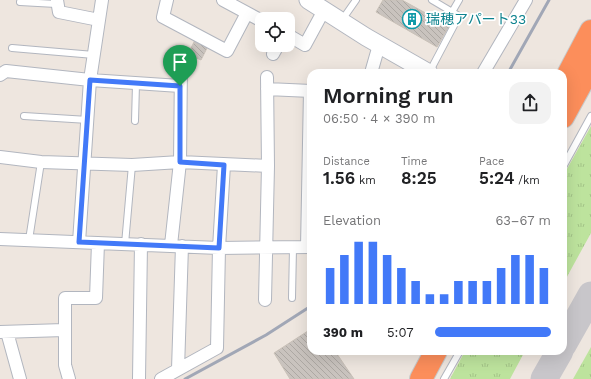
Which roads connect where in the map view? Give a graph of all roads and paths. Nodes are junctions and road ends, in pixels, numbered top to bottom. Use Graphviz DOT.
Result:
graph roads {
  1 [pos="102,0"];
  2 [pos="166,0"];
  3 [pos="223,0"];
  4 [pos="308,0"];
  5 [pos="356,0"];
  6 [pos="432,0"];
  7 [pos="459,0"];
  8 [pos="526,0"];
  9 [pos="20,2"];
  10 [pos="56,2"];
  11 [pos="324,10"];
  12 [pos="452,12"];
  13 [pos="247,13"];
  14 [pos="255,17"];
  15 [pos="99,20"];
  16 [pos="341,22"];
  17 [pos="591,24"];
  18 [pos="591,31"];
  19 [pos="295,39"];
  20 [pos="379,45"];
  21 [pos="12,48"];
  22 [pos="94,55"];
  23 [pos="584,63"];
  24 [pos="181,65"];
  25 [pos="372,69"];
  26 [pos="422,69"];
  27 [pos="431,69"];
  28 [pos="485,69"];
  29 [pos="0,75"];
  30 [pos="90,80"];
  31 [pos="567,80"];
  32 [pos="136,84"];
  33 [pos="180,86"];
  34 [pos="307,90"];
  35 [pos="567,107"];
  36 [pos="24,116"];
  37 [pos="591,116"];
  38 [pos="88,120"];
  39 [pos="135,121"];
  40 [pos="0,157"];
  41 [pos="567,160"];
  42 [pos="41,162"];
  43 [pos="180,162"];
  44 [pos="85,163"];
  45 [pos="132,165"];
  46 [pos="224,165"];
  47 [pos="268,166"];
  48 [pos="0,239"];
  49 [pos="29,240"];
  50 [pos="79,242"];
  51 [pos="98,243"];
  52 [pos="125,244"];
  53 [pos="141,244"];
  54 [pos="176,246"];
  55 [pos="307,247"];
  56 [pos="219,248"];
  57 [pos="266,248"];
  58 [pos="292,248"];
  59 [pos="292,298"];
  60 [pos="265,300"];
  61 [pos="64,330"];
  62 [pos="4,332"];
  63 [pos="419,355"];
  64 [pos="434,355"];
  65 [pos="458,355"];
  66 [pos="178,370"];
  67 [pos="20,379"];
  68 [pos="69,379"];
  69 [pos="139,379"];
  70 [pos="161,379"];
  71 [pos="405,379"];
  72 [pos="420,379"];
  73 [pos="444,379"];
  1 -- 15 [label="street"];
  2 -- 13 [label="street"];
  3 -- 13 [label="street"];
  4 -- 11 [label="street"];
  5 -- 16 [label="lane"];
  6 -- 12 [label="lane"];
  7 -- 12 [label="lane"];
  8 -- 28 [label="street"];
  9 -- 10 [label="lane"];
  10 -- 15 [label="street"];
  11 -- 16 [label="street"];
  11 -- 19 [label="street"];
  12 -- 27 [label="lane"];
  13 -- 14 [label="street"];
  15 -- 22 [label="street"];
  16 -- 20 [label="street"];
  17 -- 23 [label="highway"];
  18 -- 23 [label="highway"];
  20 -- 25 [label="street"];
  20 -- 26 [label="street"];
  21 -- 22 [label="lane"];
  22 -- 30 [label="street"];
  23 -- 31 [label="highway"];
  23 -- 35 [label="highway"];
  24 -- 33 [label="street"];
  29 -- 30 [label="street"];
  30 -- 32 [label="street"];
  30 -- 38 [label="street"];
  32 -- 33 [label="street"];
  32 -- 39 [label="lane"];
  33 -- 43 [label="street"];
  34 -- 47 [label="street"];
  36 -- 38 [label="lane"];
  37 -- 41 [label="lane"];
  38 -- 44 [label="street"];
  40 -- 42 [label="street"];
  42 -- 44 [label="street"];
  42 -- 49 [label="lane"];
  43 -- 45 [label="street"];
  43 -- 46 [label="street"];
  43 -- 54 [label="street"];
  44 -- 45 [label="street"];
  44 -- 50 [label="street"];
  45 -- 52 [label="lane"];
  46 -- 47 [label="street"];
  46 -- 56 [label="street"];
  47 -- 57 [label="street"];
  48 -- 49 [label="street"];
  49 -- 50 [label="street"];
  50 -- 51 [label="street"];
  51 -- 52 [label="street"];
  51 -- 61 [label="street"];
  52 -- 53 [label="street"];
  53 -- 54 [label="street"];
  53 -- 69 [label="street"];
  54 -- 56 [label="street"];
  54 -- 66 [label="street"];
  55 -- 58 [label="street"];
  56 -- 57 [label="street"];
  56 -- 66 [label="street"];
  57 -- 58 [label="street"];
  57 -- 60 [label="street"];
  58 -- 59 [label="lane"];
  61 -- 62 [label="street"];
  61 -- 68 [label="street"];
  62 -- 67 [label="street"];
  63 -- 71 [label="highway"];
  64 -- 72 [label="highway"];
  65 -- 73 [label="lane"];
  66 -- 70 [label="street"];
}
